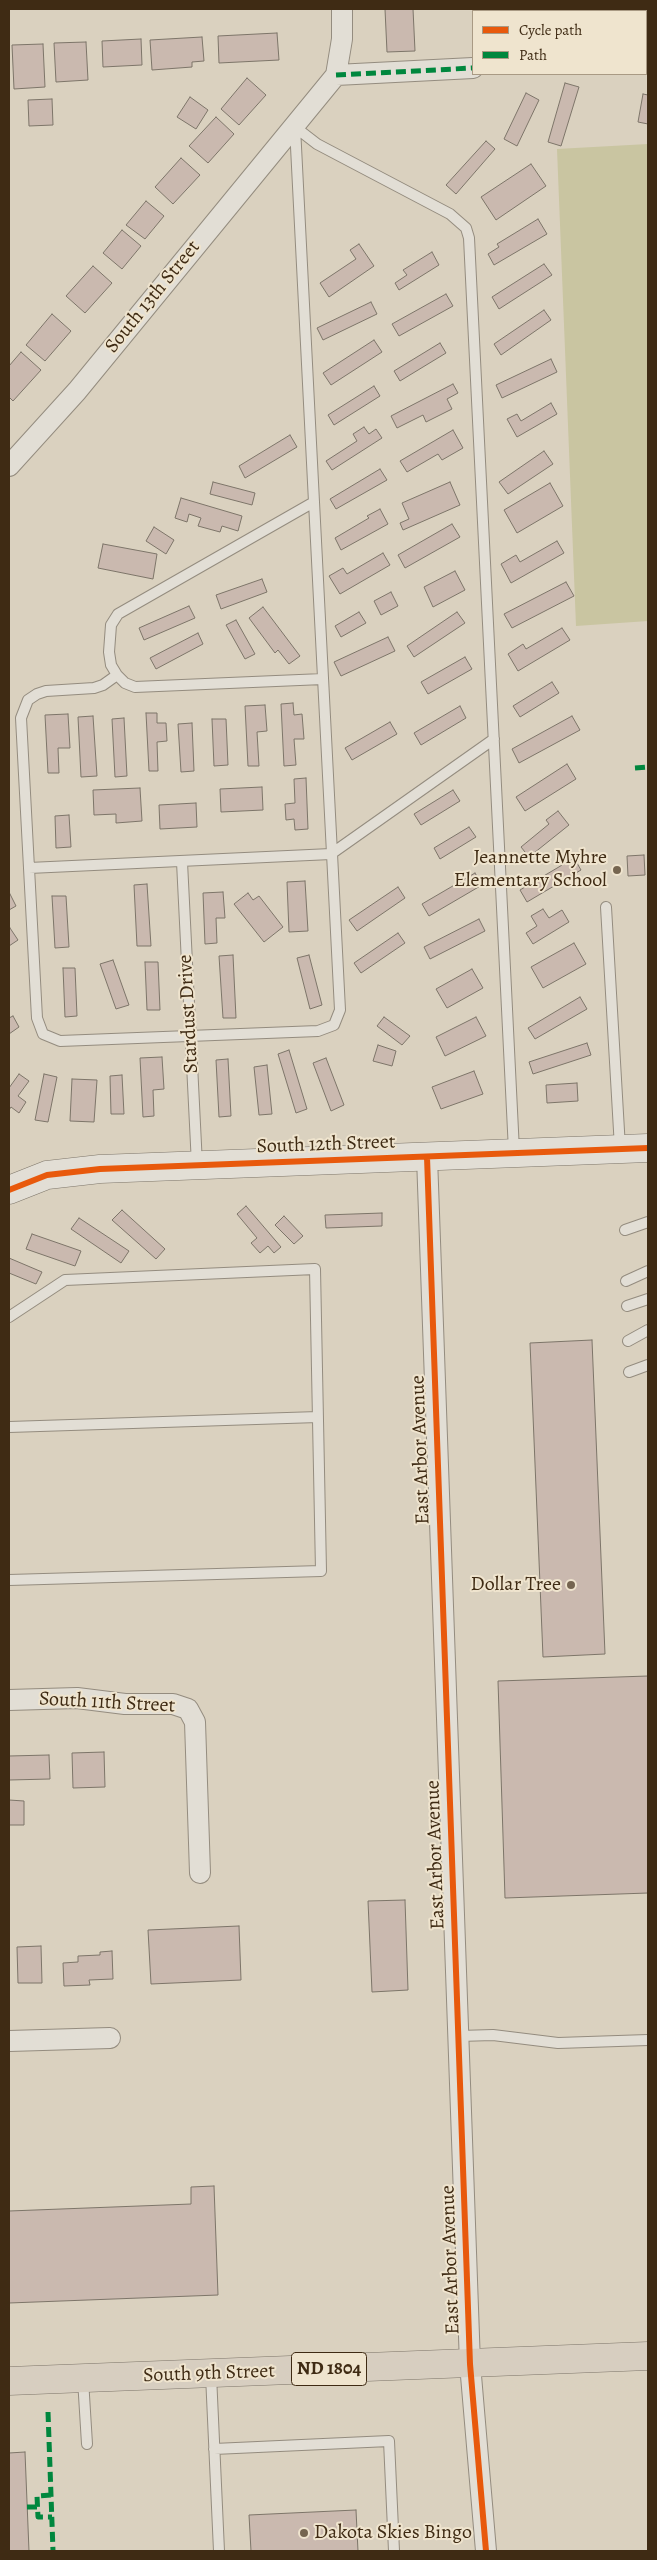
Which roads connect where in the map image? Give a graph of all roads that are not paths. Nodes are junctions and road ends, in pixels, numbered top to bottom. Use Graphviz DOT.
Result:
graph roads {
  1 [pos="342,9"];
  2 [pos="472,68"];
  3 [pos="336,75"];
  4 [pos="295,127"];
  5 [pos="9,466"];
  6 [pos="314,502"];
  7 [pos="117,675"];
  8 [pos="323,679"];
  9 [pos="494,739"];
  10 [pos="331,854"];
  11 [pos="182,862"];
  12 [pos="29,868"];
  13 [pos="606,907"];
  14 [pos="190,1035"];
  15 [pos="648,1148"];
  16 [pos="620,1149"];
  17 [pos="514,1153"];
  18 [pos="427,1157"];
  19 [pos="197,1166"];
  20 [pos="9,1190"];
  21 [pos="648,1222"];
  22 [pos="625,1230"];
  23 [pos="648,1271"];
  24 [pos="626,1281"];
  25 [pos="648,1299"];
  26 [pos="627,1306"];
  27 [pos="9,1317"];
  28 [pos="648,1330"];
  29 [pos="628,1341"];
  30 [pos="648,1365"];
  31 [pos="629,1372"];
  32 [pos="318,1418"];
  33 [pos="9,1427"];
  34 [pos="9,1580"];
  35 [pos="9,1700"];
  36 [pos="200,1873"];
  37 [pos="459,2036"];
  38 [pos="110,2038"];
  39 [pos="648,2040"];
  40 [pos="9,2041"];
  41 [pos="648,2356"];
  42 [pos="470,2364"];
  43 [pos="211,2374"];
  44 [pos="83,2378"];
  45 [pos="9,2381"];
  46 [pos="87,2444"];
  47 [pos="214,2449"];
  48 [pos="219,2551"];
  49 [pos="394,2551"];
  50 [pos="486,2551"];
  1 -- 3 [label="street"];
  2 -- 3 [label="street"];
  3 -- 4 [label="street, South 13th Street"];
  4 -- 5 [label="street, South 13th Street"];
  4 -- 6 [label="lane"];
  4 -- 9 [label="lane"];
  6 -- 7 [label="lane"];
  6 -- 8 [label="lane"];
  7 -- 8 [label="lane"];
  7 -- 12 [label="lane"];
  8 -- 10 [label="lane"];
  9 -- 10 [label="lane"];
  9 -- 17 [label="lane"];
  10 -- 11 [label="lane"];
  10 -- 14 [label="lane"];
  11 -- 12 [label="lane"];
  11 -- 14 [label="lane, Stardust Drive"];
  12 -- 14 [label="lane"];
  13 -- 16 [label="lane"];
  14 -- 19 [label="lane, Stardust Drive"];
  15 -- 16 [label="street, South 12th Street"];
  16 -- 17 [label="street, South 12th Street"];
  17 -- 18 [label="street, South 12th Street"];
  18 -- 19 [label="street, South 12th Street"];
  18 -- 37 [label="street, East Arbor Avenue"];
  19 -- 20 [label="street, South 12th Street"];
  21 -- 22 [label="lane"];
  23 -- 24 [label="lane"];
  25 -- 26 [label="lane"];
  27 -- 32 [label="lane"];
  28 -- 29 [label="lane"];
  30 -- 31 [label="lane"];
  32 -- 33 [label="lane"];
  32 -- 34 [label="lane"];
  35 -- 36 [label="street, South 11th Street"];
  37 -- 39 [label="lane"];
  37 -- 42 [label="street, East Arbor Avenue"];
  38 -- 40 [label="street"];
  41 -- 42 [label="main road, South 9th Street / ND 1804"];
  42 -- 43 [label="main road, South 9th Street / ND 1804"];
  42 -- 50 [label="street, East Arbor Avenue"];
  43 -- 44 [label="main road, South 9th Street / ND 1804"];
  43 -- 47 [label="lane"];
  44 -- 45 [label="main road, South 9th Street / ND 1804"];
  44 -- 46 [label="lane"];
  47 -- 48 [label="lane"];
  47 -- 49 [label="lane"];
}
